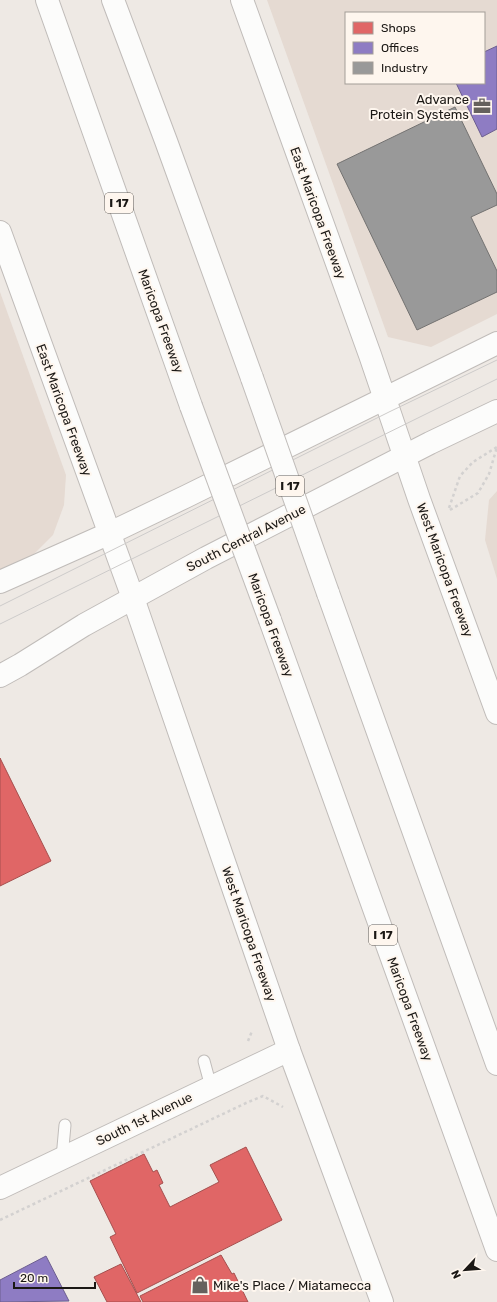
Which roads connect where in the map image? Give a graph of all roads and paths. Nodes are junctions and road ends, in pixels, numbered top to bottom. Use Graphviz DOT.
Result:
graph roads {
  1 [pos="47,0"];
  2 [pos="113,0"];
  3 [pos="242,0"];
  4 [pos="0,232"];
  5 [pos="497,343"];
  6 [pos="384,399"];
  7 [pos="497,411"];
  8 [pos="394,426"];
  9 [pos="497,447"];
  10 [pos="404,457"];
  11 [pos="110,533"];
  12 [pos="121,565"];
  13 [pos="0,582"];
  14 [pos="133,598"];
  15 [pos="0,676"];
  16 [pos="497,713"];
  17 [pos="289,1050"];
  18 [pos="204,1061"];
  19 [pos="497,1064"];
  20 [pos="211,1087"];
  21 [pos="286,1108"];
  22 [pos="65,1125"];
  23 [pos="62,1158"];
  24 [pos="0,1188"];
  25 [pos="0,1220"];
  26 [pos="497,1250"];
  27 [pos="382,1302"];
  1 -- 26 [label="main road, Maricopa Freeway / I 17, bridge"];
  2 -- 19 [label="main road, I 17, bridge"];
  3 -- 6 [label="main road, East Maricopa Freeway"];
  4 -- 11 [label="main road, East Maricopa Freeway"];
  5 -- 6 [label="main road"];
  6 -- 8 [label="main road, East Maricopa Freeway"];
  6 -- 11 [label="main road"];
  7 -- 10 [label="main road, South Central Avenue"];
  8 -- 10 [label="main road, West Maricopa Freeway"];
  9 -- 9 [label="path"];
  10 -- 14 [label="main road, South Central Avenue"];
  10 -- 16 [label="main road, West Maricopa Freeway"];
  11 -- 12 [label="main road, East Maricopa Freeway"];
  11 -- 13 [label="main road"];
  12 -- 14 [label="main road, West Maricopa Freeway"];
  14 -- 15 [label="main road, South Central Avenue"];
  14 -- 17 [label="main road, West Maricopa Freeway"];
  17 -- 20 [label="main road, South 1st Avenue"];
  17 -- 27 [label="main road, West Maricopa Freeway"];
  18 -- 20 [label="lane"];
  20 -- 23 [label="main road, South 1st Avenue"];
  21 -- 25 [label="path"];
  22 -- 23 [label="lane"];
  23 -- 24 [label="main road, South 1st Avenue"];
}
